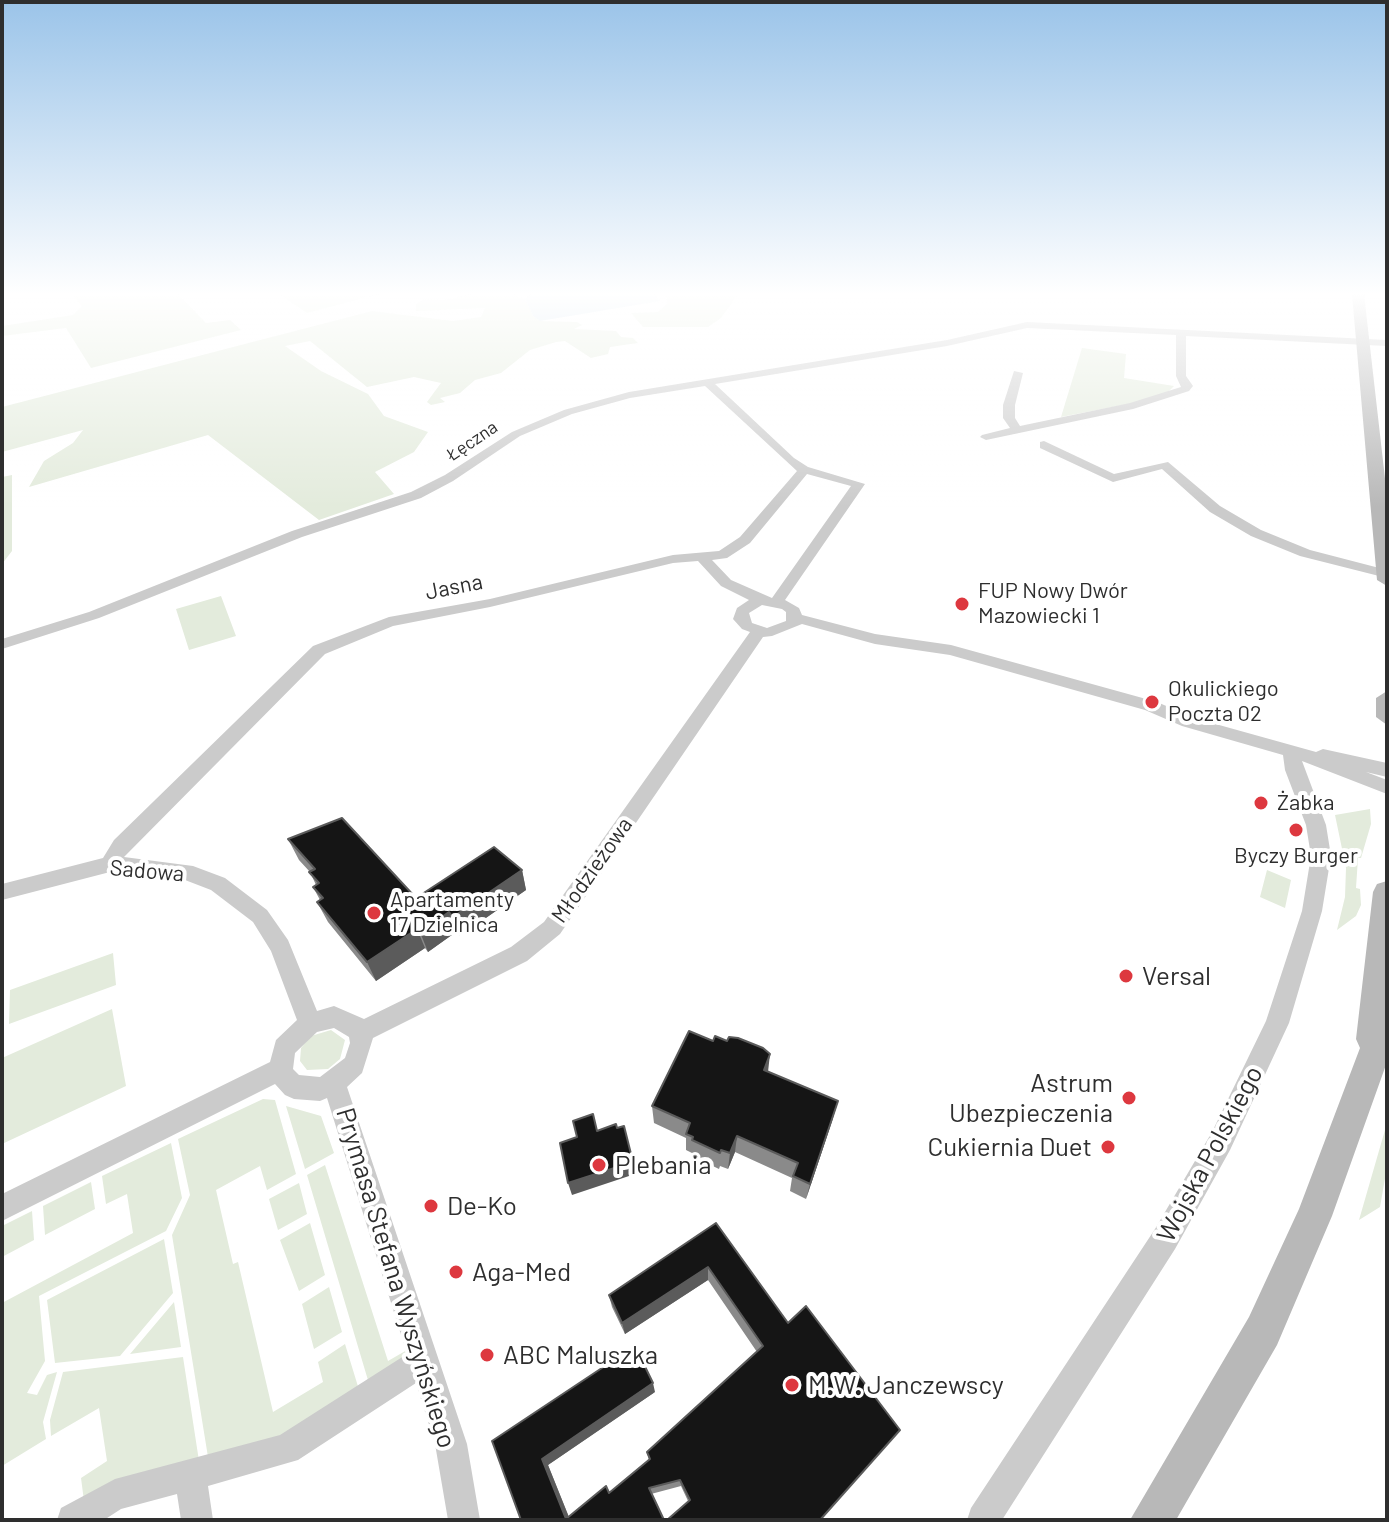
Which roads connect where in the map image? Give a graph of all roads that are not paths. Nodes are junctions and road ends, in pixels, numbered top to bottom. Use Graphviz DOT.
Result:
graph roads {
  1 [pos="807,365"];
  2 [pos="1181,365"];
  3 [pos="1364,365"];
  4 [pos="1018,373"];
  5 [pos="706,381"];
  6 [pos="1018,431"];
  7 [pos="986,437"];
  8 [pos="1044,445"];
  9 [pos="804,470"];
  10 [pos="702,557"];
  11 [pos="1387,574"];
  12 [pos="1387,580"];
  13 [pos="760,600"];
  14 [pos="777,601"];
  15 [pos="796,618"];
  16 [pos="758,632"];
  17 [pos="2,644"];
  18 [pos="1387,698"];
  19 [pos="1387,717"];
  20 [pos="1297,753"];
  21 [pos="1387,770"];
  22 [pos="1387,787"];
  23 [pos="110,864"];
  24 [pos="2,892"];
  25 [pos="1387,892"];
  26 [pos="1387,1019"];
  27 [pos="310,1023"];
  28 [pos="360,1033"];
  29 [pos="281,1069"];
  30 [pos="1368,1070"];
  31 [pos="334,1083"];
  32 [pos="2,1208"];
  33 [pos="425,1360"];
  34 [pos="190,1474"];
  35 [pos="73,1520"];
  36 [pos="197,1520"];
  37 [pos="464,1520"];
  38 [pos="983,1520"];
  39 [pos="1152,1520"];
  1 -- 5 [label="street, Łęczna"];
  2 -- 6 [label="street"];
  3 -- 11 [label="main road"];
  4 -- 6 [label="street"];
  5 -- 9 [label="street"];
  5 -- 17 [label="street, Łęczna"];
  6 -- 7 [label="street"];
  8 -- 11 [label="street"];
  9 -- 10 [label="street, Jasna"];
  9 -- 14 [label="street"];
  10 -- 13 [label="street"];
  10 -- 23 [label="street, Jasna"];
  11 -- 12 [label="main road"];
  13 -- 14 [label="street"];
  13 -- 16 [label="street"];
  14 -- 15 [label="street"];
  15 -- 16 [label="street"];
  15 -- 20 [label="street"];
  16 -- 28 [label="street, Młodzieżowa"];
  18 -- 19 [label="main road"];
  20 -- 21 [label="street"];
  20 -- 22 [label="street"];
  20 -- 38 [label="street, Wojska Polskiego"];
  23 -- 24 [label="street, Sadowa"];
  23 -- 27 [label="street, Sadowa"];
  25 -- 30 [label="main road"];
  26 -- 30 [label="main road"];
  27 -- 28 [label="street"];
  27 -- 29 [label="street"];
  28 -- 31 [label="street"];
  29 -- 31 [label="street"];
  29 -- 32 [label="street"];
  30 -- 39 [label="main road"];
  31 -- 33 [label="street, Prymasa Stefana Wyszyńskiego"];
  33 -- 34 [label="street"];
  33 -- 37 [label="street, Prymasa Stefana Wyszyńskiego"];
  34 -- 35 [label="street"];
  34 -- 36 [label="street"];
}
